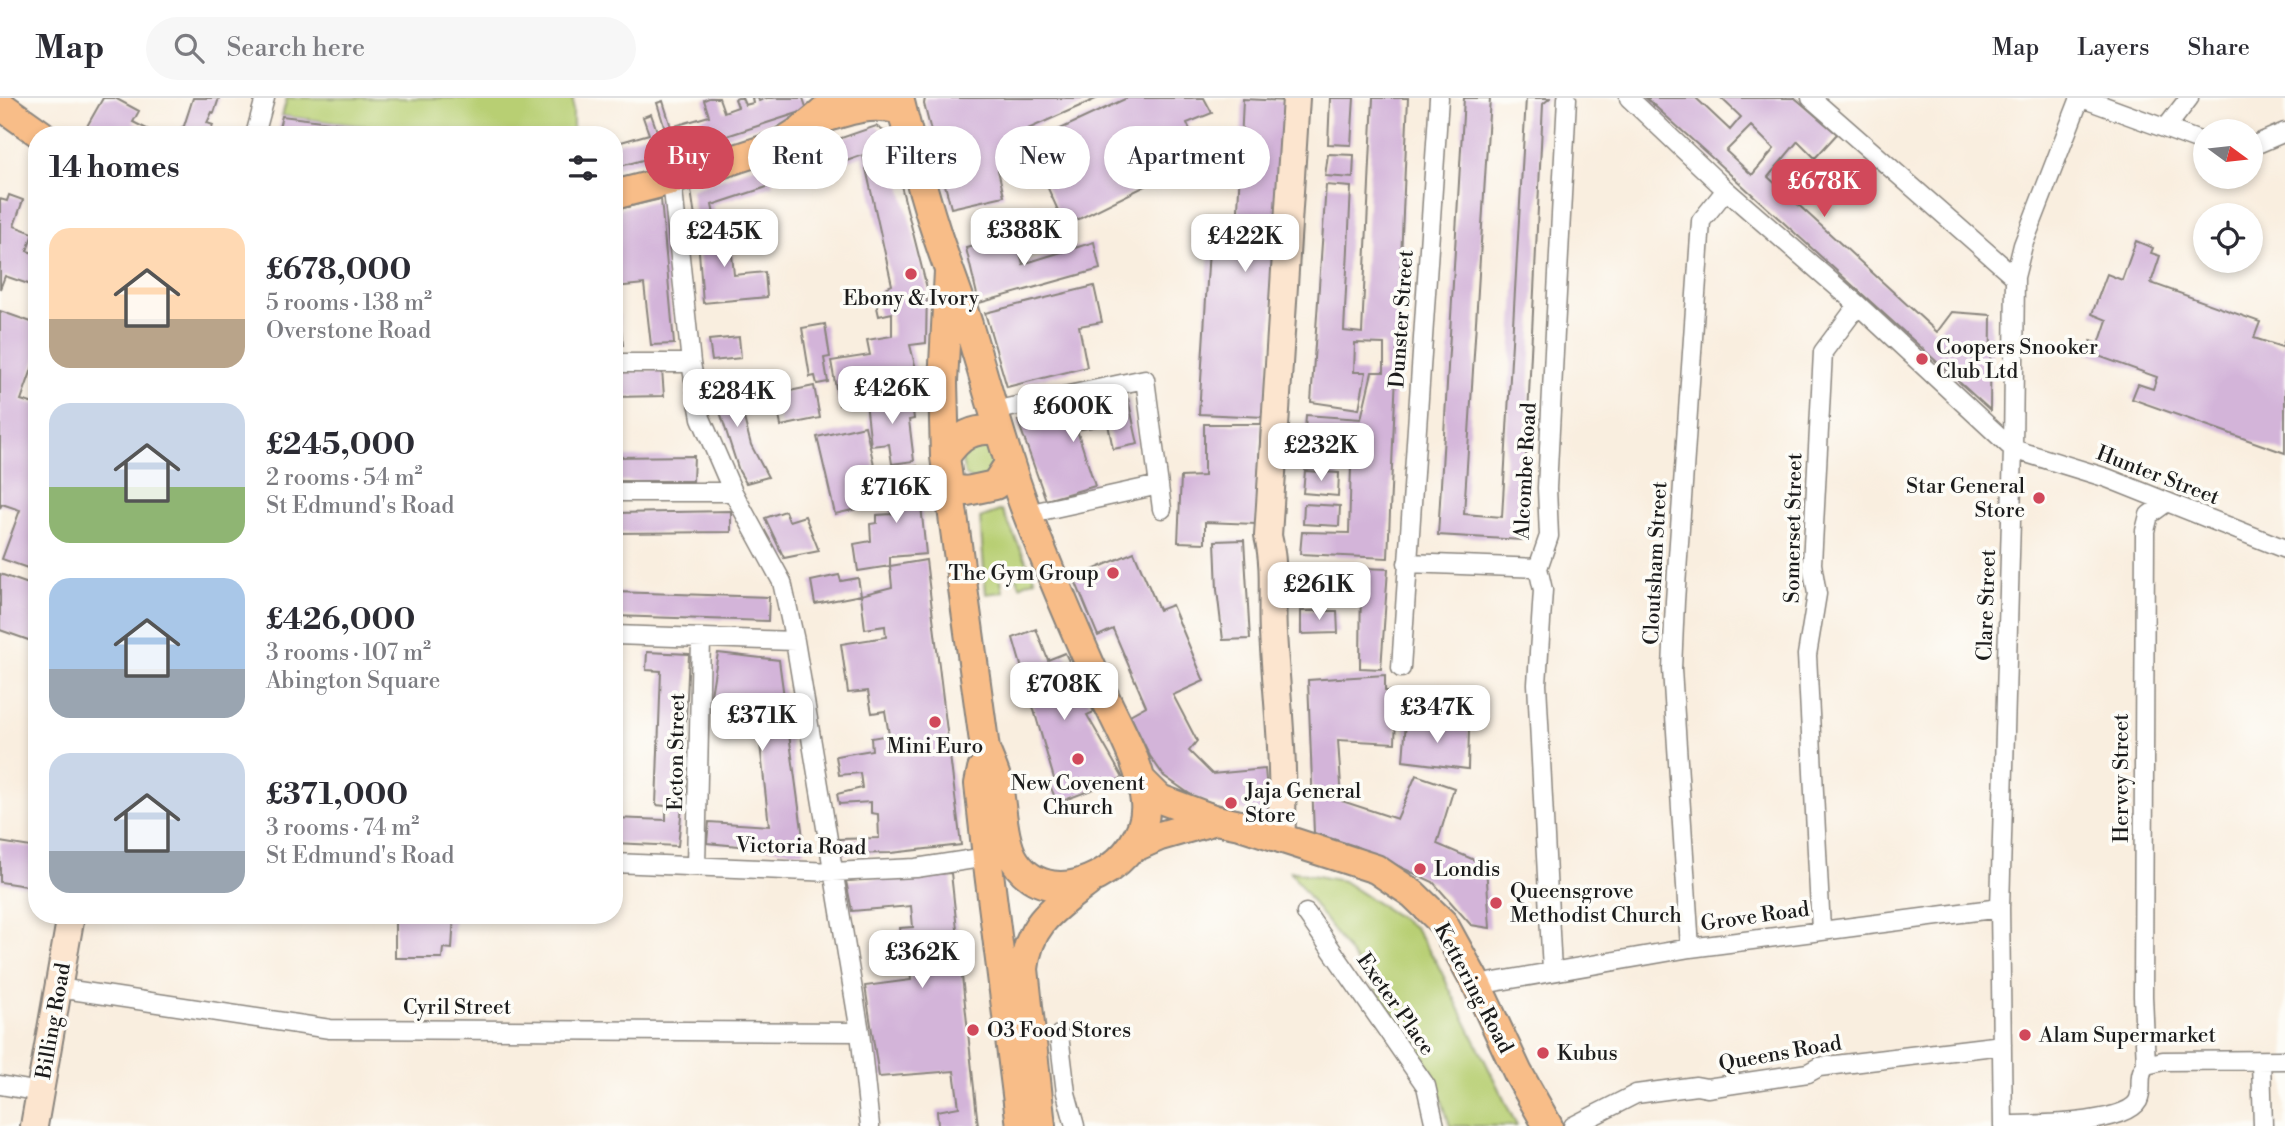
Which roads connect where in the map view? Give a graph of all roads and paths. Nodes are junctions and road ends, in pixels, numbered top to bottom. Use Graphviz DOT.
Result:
graph roads {
  1 [pos="265,98"];
  2 [pos="838,98"];
  3 [pos="1296,98"];
  4 [pos="1439,98"];
  5 [pos="1567,98"];
  6 [pos="1629,98"];
  7 [pos="1811,98"];
  8 [pos="2081,98"];
  9 [pos="2189,98"];
  10 [pos="900,104"];
  11 [pos="0,105"];
  12 [pos="815,121"];
  13 [pos="30,126"];
  14 [pos="257,126"];
  15 [pos="2166,128"];
  16 [pos="2285,132"];
  17 [pos="2193,138"];
  18 [pos="2263,141"];
  19 [pos="734,160"];
  20 [pos="644,187"];
  21 [pos="673,189"];
  22 [pos="1726,190"];
  23 [pos="623,193"];
  24 [pos="949,271"];
  25 [pos="2015,277"];
  26 [pos="1858,305"];
  27 [pos="623,363"];
  28 [pos="691,363"];
  29 [pos="996,420"];
  30 [pos="2013,449"];
  31 [pos="945,457"];
  32 [pos="1009,464"];
  33 [pos="1159,485"];
  34 [pos="949,489"];
  35 [pos="623,492"];
  36 [pos="733,492"];
  37 [pos="2167,502"];
  38 [pos="1162,509"];
  39 [pos="1027,514"];
  40 [pos="2285,549"];
  41 [pos="1407,563"];
  42 [pos="1538,568"];
  43 [pos="623,635"];
  44 [pos="701,639"];
  45 [pos="795,641"];
  46 [pos="1401,668"];
  47 [pos="985,749"];
  48 [pos="1141,780"];
  49 [pos="1216,820"];
  50 [pos="1281,839"];
  51 [pos="1131,849"];
  52 [pos="987,857"];
  53 [pos="623,863"];
  54 [pos="696,866"];
  55 [pos="833,872"];
  56 [pos="1093,880"];
  57 [pos="2000,908"];
  58 [pos="1306,913"];
  59 [pos="69,924"];
  60 [pos="1821,930"];
  61 [pos="1689,948"];
  62 [pos="1552,971"];
  63 [pos="1477,985"];
  64 [pos="58,988"];
  65 [pos="860,1032"];
  66 [pos="1059,1035"];
  67 [pos="2002,1045"];
  68 [pos="2262,1060"];
  69 [pos="2285,1060"];
  70 [pos="2146,1065"];
  71 [pos="0,1085"];
  72 [pos="40,1092"];
  73 [pos="2003,1125"];
  74 [pos="34,1126"];
  75 [pos="870,1126"];
  76 [pos="1021,1126"];
  77 [pos="1041,1126"];
  78 [pos="1075,1126"];
  79 [pos="1435,1126"];
  80 [pos="1548,1126"];
  81 [pos="1573,1126"];
  82 [pos="2263,1126"];
  1 -- 14 [label="street"];
  2 -- 12 [label="main road"];
  3 -- 50 [label="street"];
  4 -- 41 [label="street, Dunster Street"];
  5 -- 42 [label="street, Alcombe Road"];
  6 -- 22 [label="street"];
  7 -- 25 [label="street"];
  8 -- 15 [label="street"];
  8 -- 25 [label="street, Clare Street"];
  9 -- 15 [label="street"];
  10 -- 12 [label="main road"];
  10 -- 24 [label="main road"];
  11 -- 13 [label="main road"];
  12 -- 19 [label="main road"];
  15 -- 17 [label="street"];
  16 -- 18 [label="street"];
  20 -- 23 [label="main road"];
  21 -- 28 [label="street"];
  22 -- 26 [label="street"];
  22 -- 61 [label="street, Cloutsham Street"];
  24 -- 29 [label="main road"];
  24 -- 31 [label="main road"];
  25 -- 30 [label="street, Clare Street"];
  26 -- 30 [label="street"];
  26 -- 60 [label="street, Somerset Street"];
  27 -- 28 [label="street"];
  28 -- 36 [label="street"];
  29 -- 31 [label="main road"];
  29 -- 32 [label="main road"];
  29 -- 33 [label="street"];
  30 -- 37 [label="street, Hunter Street"];
  30 -- 57 [label="street, Clare Street"];
  31 -- 34 [label="main road"];
  32 -- 34 [label="main road"];
  32 -- 39 [label="main road"];
  33 -- 38 [label="street"];
  33 -- 39 [label="street"];
  34 -- 47 [label="main road"];
  35 -- 36 [label="street"];
  36 -- 45 [label="street"];
  37 -- 40 [label="street, Hunter Street"];
  37 -- 70 [label="street, Hervey Street"];
  39 -- 48 [label="main road"];
  41 -- 42 [label="street"];
  41 -- 46 [label="street, Dunster Street"];
  42 -- 62 [label="street, Alcombe Road"];
  43 -- 44 [label="street"];
  44 -- 45 [label="street"];
  44 -- 54 [label="street, Ecton Street"];
  45 -- 55 [label="street"];
  47 -- 52 [label="main road"];
  47 -- 56 [label="main road"];
  48 -- 49 [label="main road, Kettering Road"];
  48 -- 51 [label="main road"];
  49 -- 50 [label="main road, Kettering Road"];
  49 -- 51 [label="main road"];
  50 -- 63 [label="main road, Kettering Road"];
  51 -- 56 [label="main road"];
  52 -- 55 [label="street, Victoria Road"];
  52 -- 76 [label="main road"];
  53 -- 54 [label="street, Victoria Road"];
  54 -- 55 [label="street, Victoria Road"];
  55 -- 65 [label="street"];
  56 -- 77 [label="main road"];
  57 -- 60 [label="street, Grove Road"];
  57 -- 67 [label="street, Clare Street"];
  58 -- 79 [label="street, Exeter Place"];
  59 -- 64 [label="street, Billing Road"];
  60 -- 61 [label="street, Grove Road"];
  61 -- 62 [label="street, Grove Road"];
  62 -- 63 [label="street, Grove Road"];
  63 -- 80 [label="main road, Kettering Road"];
  64 -- 65 [label="street, Cyril Street"];
  64 -- 72 [label="street, Billing Road"];
  65 -- 75 [label="street"];
  66 -- 78 [label="street"];
  67 -- 73 [label="street, Clare Street"];
  67 -- 81 [label="street, Queens Road"];
  68 -- 69 [label="street"];
  68 -- 70 [label="street"];
  68 -- 82 [label="street"];
  70 -- 73 [label="street, Hervey Street"];
  71 -- 72 [label="street"];
  72 -- 74 [label="street, Billing Road"];
}
